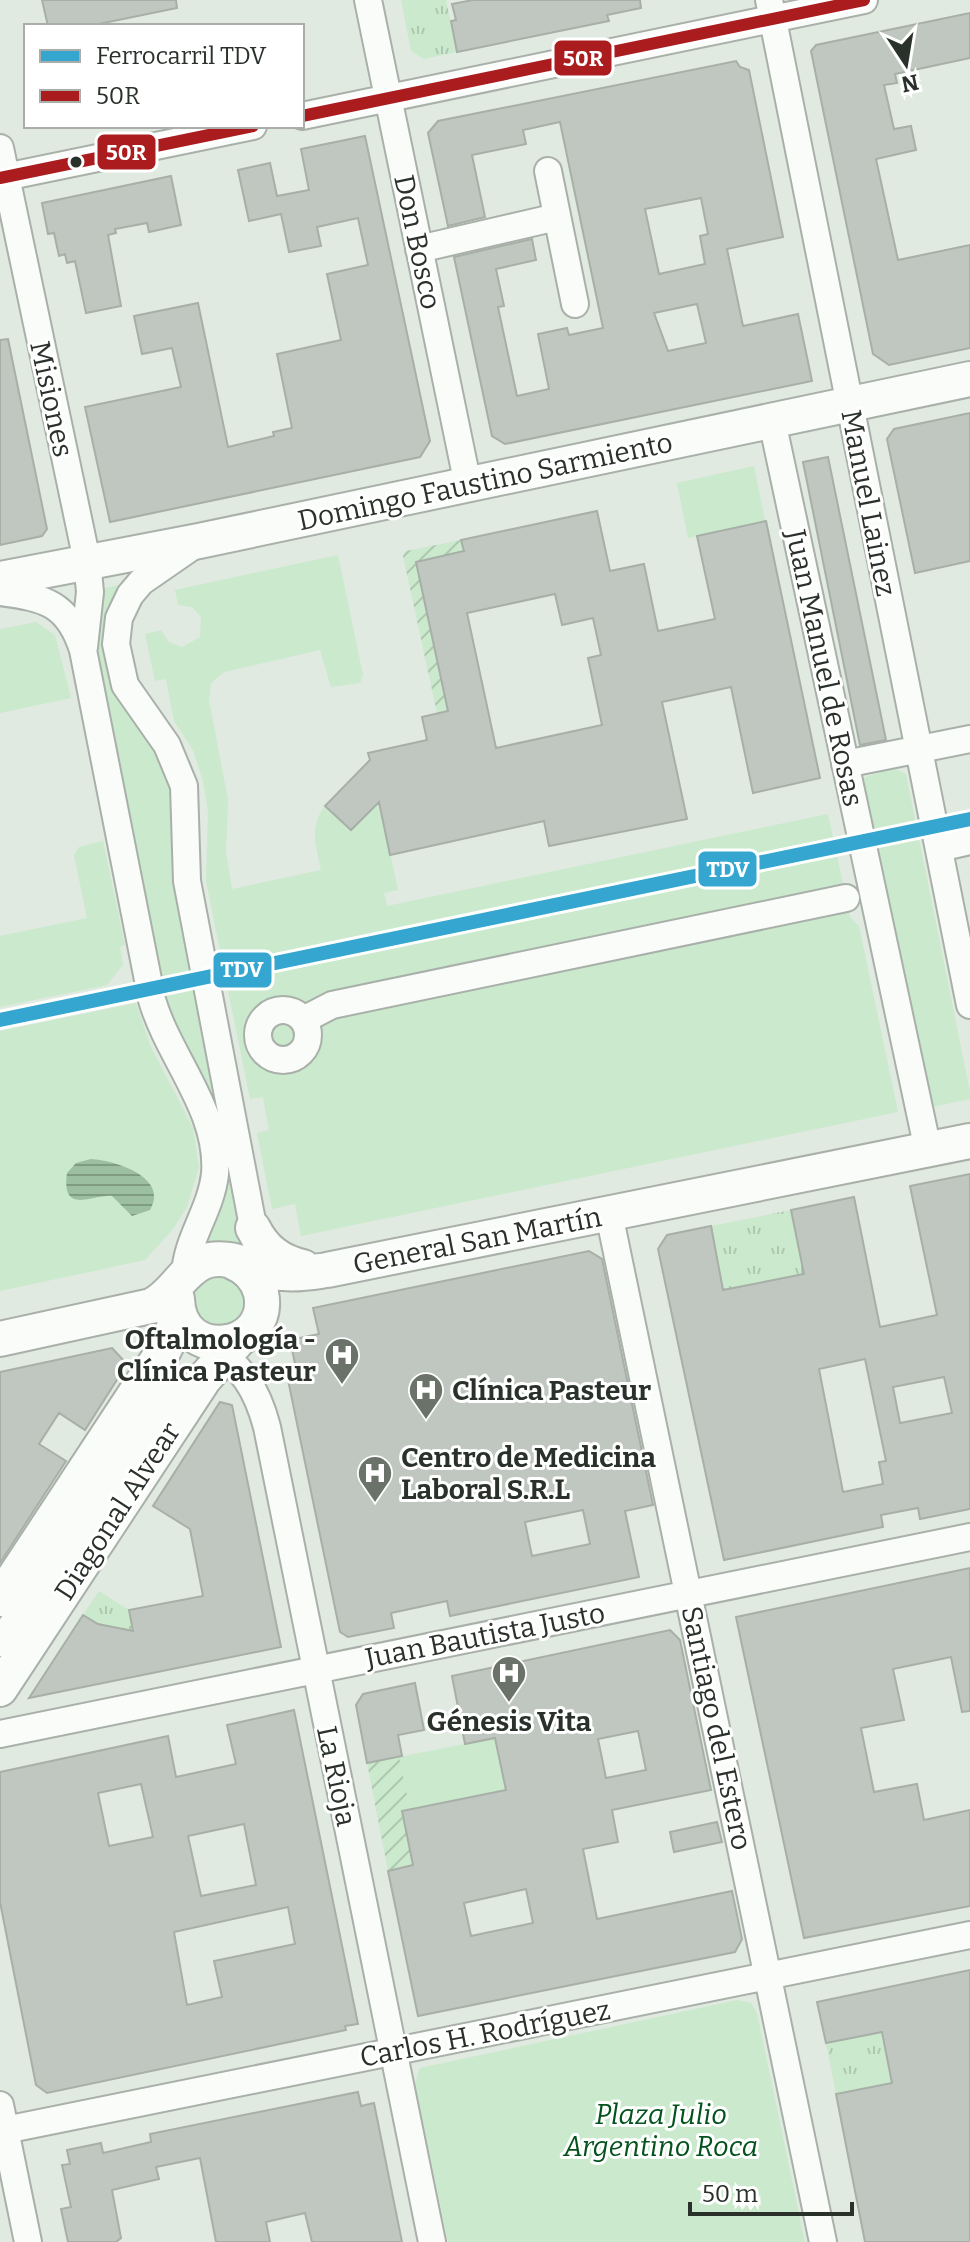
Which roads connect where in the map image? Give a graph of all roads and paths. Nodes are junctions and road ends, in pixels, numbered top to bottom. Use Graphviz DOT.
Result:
graph roads {
  1 [pos="368,0"];
  2 [pos="864,0"];
  3 [pos="771,9"];
  4 [pos="388,98"];
  5 [pos="304,116"];
  6 [pos="243,128"];
  7 [pos="0,148"];
  8 [pos="548,171"];
  9 [pos="3,177"];
  10 [pos="557,217"];
  11 [pos="419,249"];
  12 [pos="575,304"];
  13 [pos="970,379"];
  14 [pos="850,404"];
  15 [pos="772,421"];
  16 [pos="468,485"];
  17 [pos="199,541"];
  18 [pos="87,561"];
  19 [pos="0,579"];
  20 [pos="0,592"];
  21 [pos="83,650"];
  22 [pos="970,739"];
  23 [pos="919,749"];
  24 [pos="845,764"];
  25 [pos="970,841"];
  26 [pos="939,848"];
  27 [pos="846,898"];
  28 [pos="970,1005"];
  29 [pos="303,1020"];
  30 [pos="970,1141"];
  31 [pos="928,1150"];
  32 [pos="609,1214"];
  33 [pos="253,1228"];
  34 [pos="327,1270"];
  35 [pos="253,1277"];
  36 [pos="181,1288"];
  37 [pos="0,1339"];
  38 [pos="232,1347"];
  39 [pos="174,1380"];
  40 [pos="970,1537"];
  41 [pos="689,1594"];
  42 [pos="0,1599"];
  43 [pos="0,1643"];
  44 [pos="316,1670"];
  45 [pos="2,1684"];
  46 [pos="0,1734"];
  47 [pos="970,1935"];
  48 [pos="768,1976"];
  49 [pos="394,2051"];
  50 [pos="2,2122"];
  51 [pos="28,2242"];
  52 [pos="432,2242"];
  53 [pos="823,2242"];
  1 -- 4 [label="street, Don Bosco"];
  2 -- 3 [label="street"];
  3 -- 4 [label="street"];
  3 -- 14 [label="street, Manuel Lainez"];
  4 -- 5 [label="street"];
  4 -- 11 [label="street, Don Bosco"];
  6 -- 9 [label="street"];
  7 -- 9 [label="street, Misiones"];
  8 -- 10 [label="street"];
  9 -- 18 [label="street, Misiones"];
  10 -- 11 [label="street"];
  10 -- 12 [label="street"];
  11 -- 16 [label="street, Don Bosco"];
  13 -- 14 [label="main road, Domingo Faustino Sarmiento"];
  14 -- 15 [label="main road, Domingo Faustino Sarmiento"];
  14 -- 23 [label="street, Manuel Lainez"];
  15 -- 16 [label="main road, Domingo Faustino Sarmiento"];
  15 -- 24 [label="street, Juan Manuel de Rosas"];
  16 -- 17 [label="main road, Domingo Faustino Sarmiento"];
  17 -- 18 [label="main road, Domingo Faustino Sarmiento"];
  17 -- 33 [label="street"];
  18 -- 19 [label="main road, Domingo Faustino Sarmiento"];
  18 -- 21 [label="street, Misiones"];
  20 -- 21 [label="street"];
  21 -- 36 [label="street"];
  22 -- 23 [label="street"];
  23 -- 24 [label="street"];
  23 -- 26 [label="street, Manuel Lainez"];
  24 -- 31 [label="street, Juan Manuel de Rosas"];
  25 -- 26 [label="street"];
  26 -- 28 [label="street, Manuel Lainez"];
  27 -- 29 [label="street"];
  30 -- 31 [label="main road, General San Martín"];
  31 -- 32 [label="main road, General San Martín"];
  32 -- 34 [label="main road, General San Martín"];
  32 -- 41 [label="street, Santiago del Estero"];
  33 -- 34 [label="main road"];
  33 -- 35 [label="street"];
  34 -- 35 [label="main road, General San Martín"];
  35 -- 36 [label="main road, General San Martín"];
  35 -- 38 [label="main road, Diagonal Alvear"];
  36 -- 37 [label="main road, General San Martín"];
  36 -- 38 [label="main road"];
  36 -- 39 [label="main road, Diagonal Alvear"];
  38 -- 39 [label="main road, Diagonal Alvear"];
  38 -- 44 [label="street, La Rioja"];
  39 -- 42 [label="main road, Diagonal Alvear"];
  39 -- 43 [label="street"];
  39 -- 45 [label="main road, Diagonal Alvear"];
  40 -- 41 [label="street, Juan Bautista Justo"];
  41 -- 44 [label="street, Juan Bautista Justo"];
  41 -- 48 [label="street, Santiago del Estero"];
  44 -- 46 [label="street, Juan Bautista Justo"];
  44 -- 49 [label="street, La Rioja"];
  47 -- 48 [label="street, Carlos H. Rodríguez"];
  48 -- 49 [label="street, Carlos H. Rodríguez"];
  48 -- 53 [label="street, Santiago del Estero"];
  49 -- 50 [label="street, Carlos H. Rodríguez"];
  49 -- 52 [label="street, La Rioja"];
  50 -- 51 [label="street"];
}
